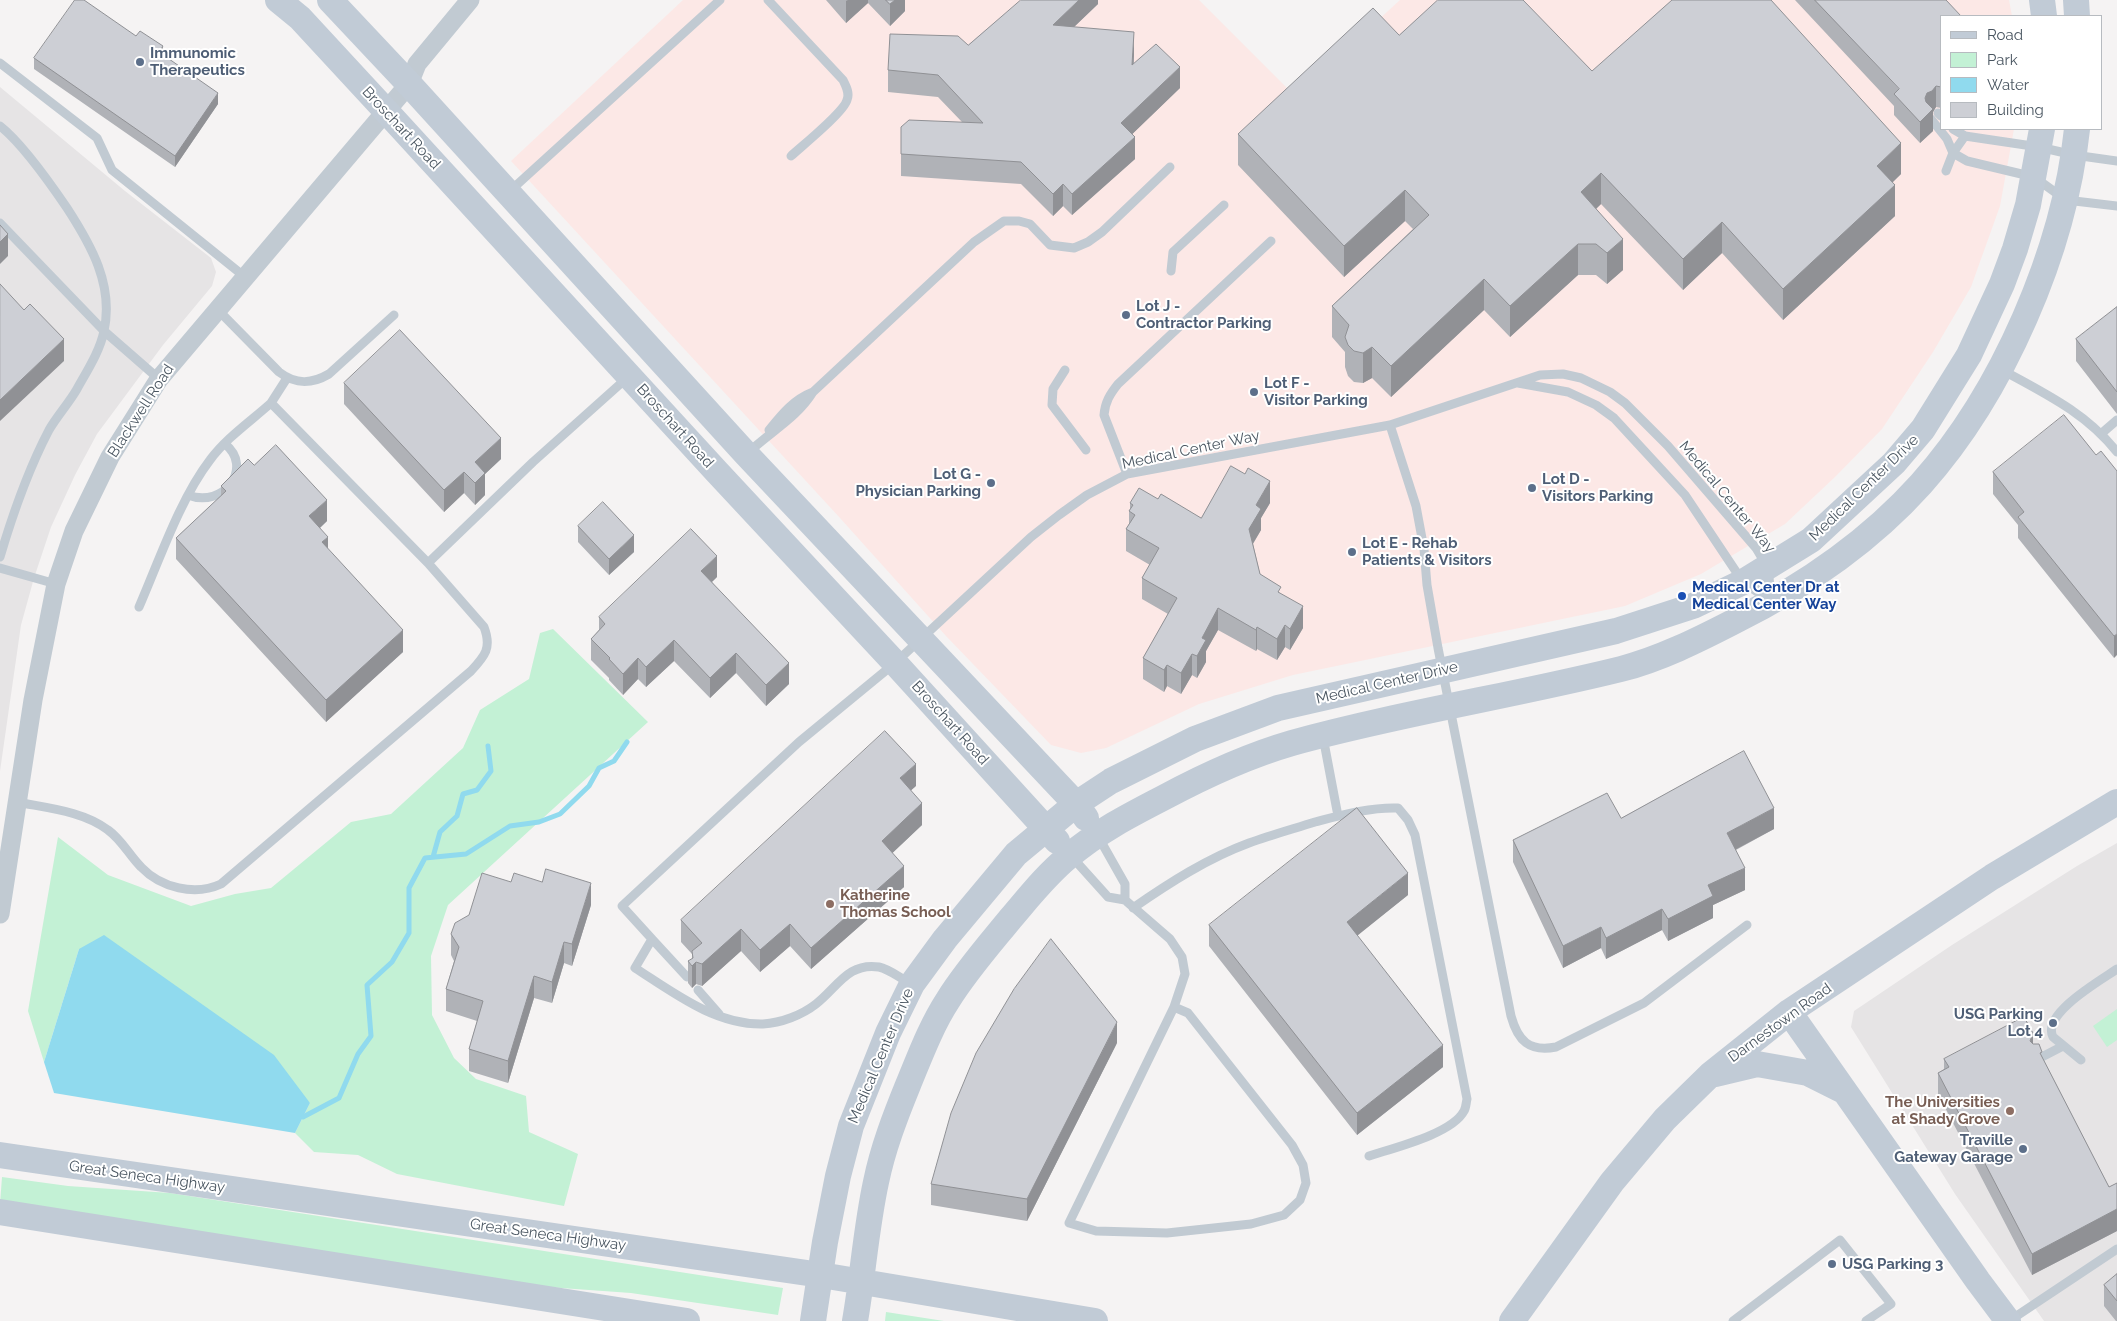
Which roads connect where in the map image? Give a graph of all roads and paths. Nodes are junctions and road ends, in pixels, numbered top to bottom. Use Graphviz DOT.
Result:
graph roads {
  1 [pos="278,0"];
  2 [pos="330,0"];
  3 [pos="470,0"];
  4 [pos="720,0"];
  5 [pos="768,0"];
  6 [pos="2042,0"];
  7 [pos="2076,0"];
  8 [pos="2044,15"];
  9 [pos="2078,15"];
  10 [pos="0,63"];
  11 [pos="409,84"];
  12 [pos="386,111"];
  13 [pos="0,126"];
  14 [pos="1943,130"];
  15 [pos="1955,130"];
  16 [pos="2077,130"];
  17 [pos="1965,136"];
  18 [pos="2041,138"];
  19 [pos="1953,153"];
  20 [pos="2074,155"];
  21 [pos="791,156"];
  22 [pos="2117,160"];
  23 [pos="1170,168"];
  24 [pos="1946,171"];
  25 [pos="2034,177"];
  26 [pos="508,193"];
  27 [pos="2066,200"];
  28 [pos="1224,205"];
  29 [pos="2117,206"];
  30 [pos="0,223"];
  31 [pos="1271,241"];
  32 [pos="1171,271"];
  33 [pos="245,277"];
  34 [pos="218,310"];
  35 [pos="394,315"];
  36 [pos="104,331"];
  37 [pos="2000,369"];
  38 [pos="1065,370"];
  39 [pos="630,376"];
  40 [pos="287,378"];
  41 [pos="159,379"];
  42 [pos="1516,383"];
  43 [pos="271,403"];
  44 [pos="2117,420"];
  45 [pos="1390,425"];
  46 [pos="2102,433"];
  47 [pos="226,444"];
  48 [pos="755,446"];
  49 [pos="1086,450"];
  50 [pos="2117,452"];
  51 [pos="1127,474"];
  52 [pos="188,495"];
  53 [pos="0,557"];
  54 [pos="428,564"];
  55 [pos="0,568"];
  56 [pos="1768,568"];
  57 [pos="1743,582"];
  58 [pos="56,584"];
  59 [pos="1772,602"];
  60 [pos="139,607"];
  61 [pos="921,640"];
  62 [pos="896,663"];
  63 [pos="1442,670"];
  64 [pos="1450,706"];
  65 [pos="1323,736"];
  66 [pos="17,802"];
  67 [pos="2117,802"];
  68 [pos="1076,804"];
  69 [pos="1338,816"];
  70 [pos="1046,828"];
  71 [pos="1097,834"];
  72 [pos="1070,855"];
  73 [pos="1125,900"];
  74 [pos="1133,908"];
  75 [pos="0,914"];
  76 [pos="1747,926"];
  77 [pos="652,939"];
  78 [pos="2117,969"];
  79 [pos="687,977"];
  80 [pos="912,984"];
  81 [pos="698,990"];
  82 [pos="1174,1007"];
  83 [pos="1789,1012"];
  84 [pos="723,1019"];
  85 [pos="2063,1046"];
  86 [pos="2036,1060"];
  87 [pos="2082,1060"];
  88 [pos="1710,1075"];
  89 [pos="1843,1090"];
  90 [pos="0,1155"];
  91 [pos="1369,1156"];
  92 [pos="0,1212"];
  93 [pos="2117,1250"];
  94 [pos="821,1275"];
  95 [pos="861,1282"];
  96 [pos="687,1321"];
  97 [pos="813,1321"];
  98 [pos="855,1321"];
  99 [pos="1095,1321"];
  100 [pos="1512,1321"];
  101 [pos="1733,1321"];
  102 [pos="1866,1321"];
  103 [pos="2009,1321"];
  1 -- 12 [label="street, Broschart Road"];
  2 -- 11 [label="street"];
  3 -- 11 [label="street, Blackwell Road"];
  4 -- 26 [label="lane"];
  5 -- 21 [label="lane"];
  6 -- 8 [label="street"];
  7 -- 9 [label="street"];
  10 -- 33 [label="lane"];
  11 -- 12 [label="street, Blackwell Road"];
  11 -- 26 [label="street"];
  12 -- 33 [label="street, Blackwell Road"];
  12 -- 39 [label="street, Broschart Road"];
  13 -- 36 [label="lane"];
  14 -- 19 [label="lane"];
  15 -- 17 [label="lane"];
  16 -- 20 [label="street"];
  17 -- 18 [label="lane"];
  17 -- 19 [label="lane"];
  18 -- 20 [label="lane"];
  18 -- 25 [label="street, Medical Center Drive"];
  19 -- 24 [label="lane"];
  19 -- 25 [label="lane"];
  20 -- 22 [label="lane"];
  20 -- 27 [label="street"];
  23 -- 48 [label="lane"];
  25 -- 27 [label="lane"];
  25 -- 56 [label="street, Medical Center Drive"];
  26 -- 48 [label="street"];
  27 -- 29 [label="lane"];
  27 -- 37 [label="street"];
  28 -- 32 [label="lane"];
  30 -- 36 [label="lane"];
  31 -- 51 [label="lane"];
  33 -- 34 [label="street, Blackwell Road"];
  34 -- 40 [label="lane"];
  34 -- 41 [label="street, Blackwell Road"];
  35 -- 40 [label="lane"];
  36 -- 41 [label="lane"];
  36 -- 53 [label="lane"];
  37 -- 46 [label="lane"];
  37 -- 59 [label="street"];
  38 -- 49 [label="lane"];
  39 -- 54 [label="lane"];
  39 -- 62 [label="street, Broschart Road"];
  40 -- 43 [label="lane"];
  41 -- 58 [label="street, Blackwell Road"];
  42 -- 45 [label="lane, Medical Center Way"];
  42 -- 56 [label="lane, Medical Center Way"];
  42 -- 57 [label="lane, Medical Center Way"];
  43 -- 47 [label="lane"];
  43 -- 54 [label="lane"];
  44 -- 46 [label="lane"];
  45 -- 51 [label="lane, Medical Center Way"];
  45 -- 63 [label="lane"];
  46 -- 50 [label="lane"];
  47 -- 52 [label="lane"];
  47 -- 52 [label="lane"];
  48 -- 61 [label="street"];
  51 -- 61 [label="lane, Medical Center Way"];
  52 -- 60 [label="lane"];
  54 -- 66 [label="lane"];
  55 -- 58 [label="lane"];
  56 -- 57 [label="street, Medical Center Drive"];
  56 -- 59 [label="lane, Medical Center Way"];
  57 -- 59 [label="lane, Medical Center Way"];
  57 -- 63 [label="street, Medical Center Drive"];
  58 -- 66 [label="street, Blackwell Road"];
  59 -- 64 [label="street"];
  61 -- 62 [label="lane, Medical Center Way"];
  61 -- 68 [label="street"];
  62 -- 70 [label="street, Broschart Road"];
  62 -- 77 [label="lane, Medical Center Way"];
  63 -- 64 [label="lane"];
  63 -- 68 [label="street, Medical Center Drive"];
  64 -- 65 [label="street"];
  64 -- 76 [label="lane"];
  65 -- 69 [label="lane"];
  65 -- 71 [label="street"];
  66 -- 75 [label="street, Blackwell Road"];
  67 -- 83 [label="street, Darnestown Road"];
  68 -- 70 [label="street, Medical Center Drive"];
  68 -- 71 [label="street"];
  69 -- 74 [label="lane"];
  69 -- 91 [label="lane"];
  70 -- 72 [label="street, Broschart Road"];
  70 -- 80 [label="street, Medical Center Drive"];
  71 -- 72 [label="street"];
  71 -- 73 [label="lane"];
  72 -- 73 [label="lane"];
  72 -- 95 [label="street"];
  73 -- 74 [label="lane"];
  74 -- 82 [label="lane"];
  77 -- 79 [label="lane"];
  77 -- 84 [label="lane"];
  78 -- 85 [label="lane"];
  80 -- 84 [label="lane"];
  80 -- 94 [label="street, Medical Center Drive"];
  81 -- 84 [label="lane"];
  82 -- 82 [label="lane"];
  83 -- 88 [label="street, Darnestown Road"];
  83 -- 89 [label="street"];
  85 -- 86 [label="lane"];
  85 -- 87 [label="lane"];
  88 -- 89 [label="street"];
  88 -- 100 [label="street, Darnestown Road"];
  89 -- 103 [label="street"];
  90 -- 94 [label="street, Great Seneca Highway"];
  92 -- 96 [label="street"];
  93 -- 103 [label="lane"];
  94 -- 95 [label="street, Great Seneca Highway"];
  94 -- 97 [label="street, Medical Center Drive"];
  95 -- 98 [label="street"];
  95 -- 99 [label="street, Great Seneca Highway"];
  101 -- 102 [label="lane"];
}
